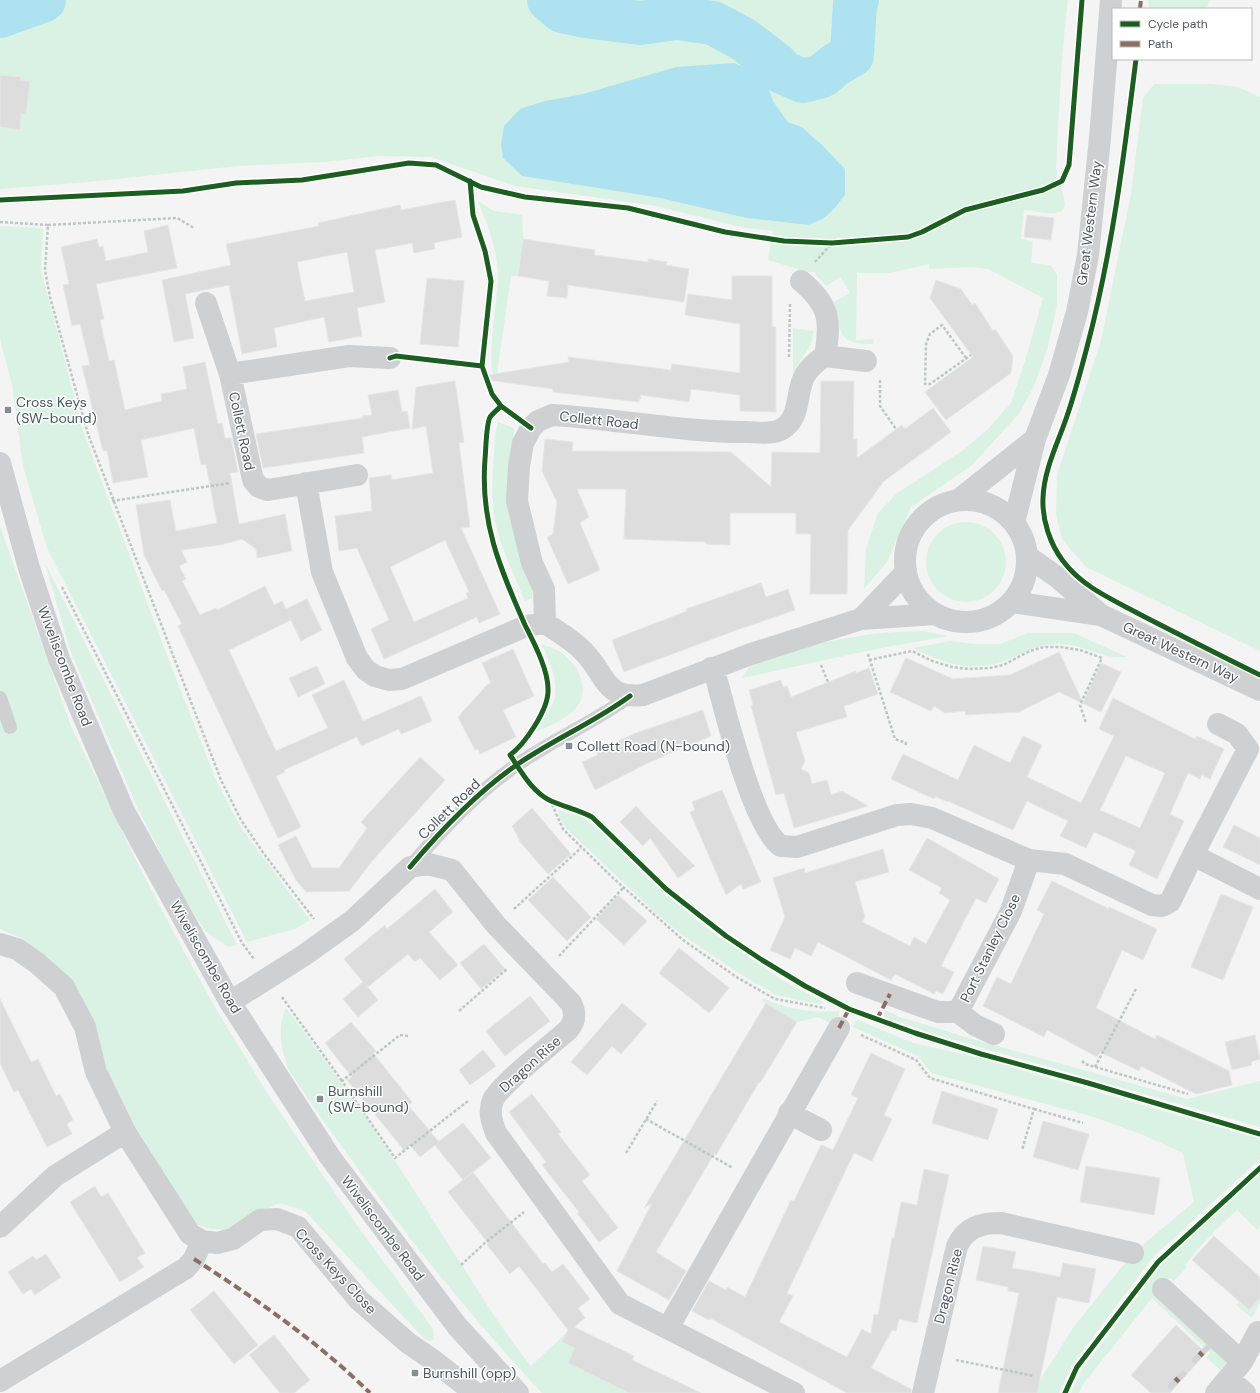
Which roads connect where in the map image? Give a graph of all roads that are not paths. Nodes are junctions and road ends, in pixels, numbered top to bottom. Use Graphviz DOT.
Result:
graph roads {
  1 [pos="1111,0"];
  2 [pos="1110,52"];
  3 [pos="801,281"];
  4 [pos="206,303"];
  5 [pos="825,356"];
  6 [pos="390,358"];
  7 [pos="873,368"];
  8 [pos="230,374"];
  9 [pos="1035,440"];
  10 [pos="0,463"];
  11 [pos="357,475"];
  12 [pos="306,483"];
  13 [pos="957,501"];
  14 [pos="1014,523"];
  15 [pos="1027,556"];
  16 [pos="906,572"];
  17 [pos="1012,602"];
  18 [pos="935,614"];
  19 [pos="1101,615"];
  20 [pos="861,619"];
  21 [pos="545,623"];
  22 [pos="711,668"];
  23 [pos="1260,690"];
  24 [pos="630,696"];
  25 [pos="0,698"];
  26 [pos="1218,724"];
  27 [pos="10,727"];
  28 [pos="1254,750"];
  29 [pos="1193,855"];
  30 [pos="1029,860"];
  31 [pos="410,867"];
  32 [pos="1260,889"];
  33 [pos="0,944"];
  34 [pos="857,983"];
  35 [pos="230,1002"];
  36 [pos="958,1012"];
  37 [pos="847,1030"];
  38 [pos="994,1034"];
  39 [pos="789,1113"];
  40 [pos="821,1130"];
  41 [pos="125,1132"];
  42 [pos="0,1227"];
  43 [pos="202,1241"];
  44 [pos="1133,1253"];
  45 [pos="1163,1289"];
  46 [pos="668,1328"];
  47 [pos="1258,1332"];
  48 [pos="1242,1362"];
  49 [pos="502,1377"];
  50 [pos="0,1381"];
  51 [pos="1230,1388"];
  52 [pos="474,1393"];
  53 [pos="487,1393"];
  54 [pos="518,1393"];
  55 [pos="794,1393"];
  56 [pos="923,1393"];
  1 -- 2 [label="street, Great Western Way"];
  2 -- 9 [label="street, Great Western Way"];
  3 -- 5 [label="street"];
  4 -- 8 [label="street, Collett Road"];
  5 -- 7 [label="street"];
  5 -- 21 [label="street, Collett Road"];
  6 -- 8 [label="street, Collett Road"];
  8 -- 12 [label="street, Collett Road"];
  9 -- 13 [label="street"];
  9 -- 14 [label="street, Great Western Way"];
  10 -- 35 [label="main road, Wiveliscombe Road"];
  11 -- 12 [label="street, Collett Road"];
  12 -- 21 [label="street"];
  13 -- 14 [label="street"];
  13 -- 16 [label="street"];
  14 -- 15 [label="street"];
  15 -- 17 [label="street"];
  15 -- 19 [label="street, Great Western Way"];
  16 -- 18 [label="street"];
  16 -- 20 [label="street, Collett Road"];
  17 -- 18 [label="street"];
  17 -- 19 [label="street, Great Western Way"];
  18 -- 20 [label="street, Collett Road"];
  19 -- 23 [label="street, Great Western Way"];
  20 -- 22 [label="street, Collett Road"];
  21 -- 24 [label="street, Collett Road"];
  22 -- 24 [label="street, Collett Road"];
  22 -- 30 [label="street"];
  24 -- 31 [label="lane, Collett Road"];
  25 -- 27 [label="lane"];
  26 -- 28 [label="street"];
  28 -- 29 [label="street"];
  29 -- 30 [label="street"];
  29 -- 32 [label="street"];
  30 -- 36 [label="street, Port Stanley Close"];
  31 -- 35 [label="street, Collett Road"];
  31 -- 46 [label="street, Dragon Rise"];
  33 -- 41 [label="street"];
  34 -- 36 [label="street, Port Stanley Close"];
  35 -- 49 [label="main road, Wiveliscombe Road"];
  36 -- 38 [label="street, Port Stanley Close"];
  37 -- 39 [label="street"];
  39 -- 40 [label="street"];
  39 -- 46 [label="street"];
  41 -- 42 [label="street"];
  41 -- 43 [label="street"];
  43 -- 50 [label="street"];
  43 -- 52 [label="street, Cross Keys Close"];
  44 -- 56 [label="street, Dragon Rise"];
  45 -- 48 [label="street"];
  46 -- 55 [label="street, Dragon Rise"];
  47 -- 48 [label="street"];
  48 -- 51 [label="street"];
  49 -- 53 [label="street"];
  49 -- 54 [label="main road, Wiveliscombe Road"];
}
